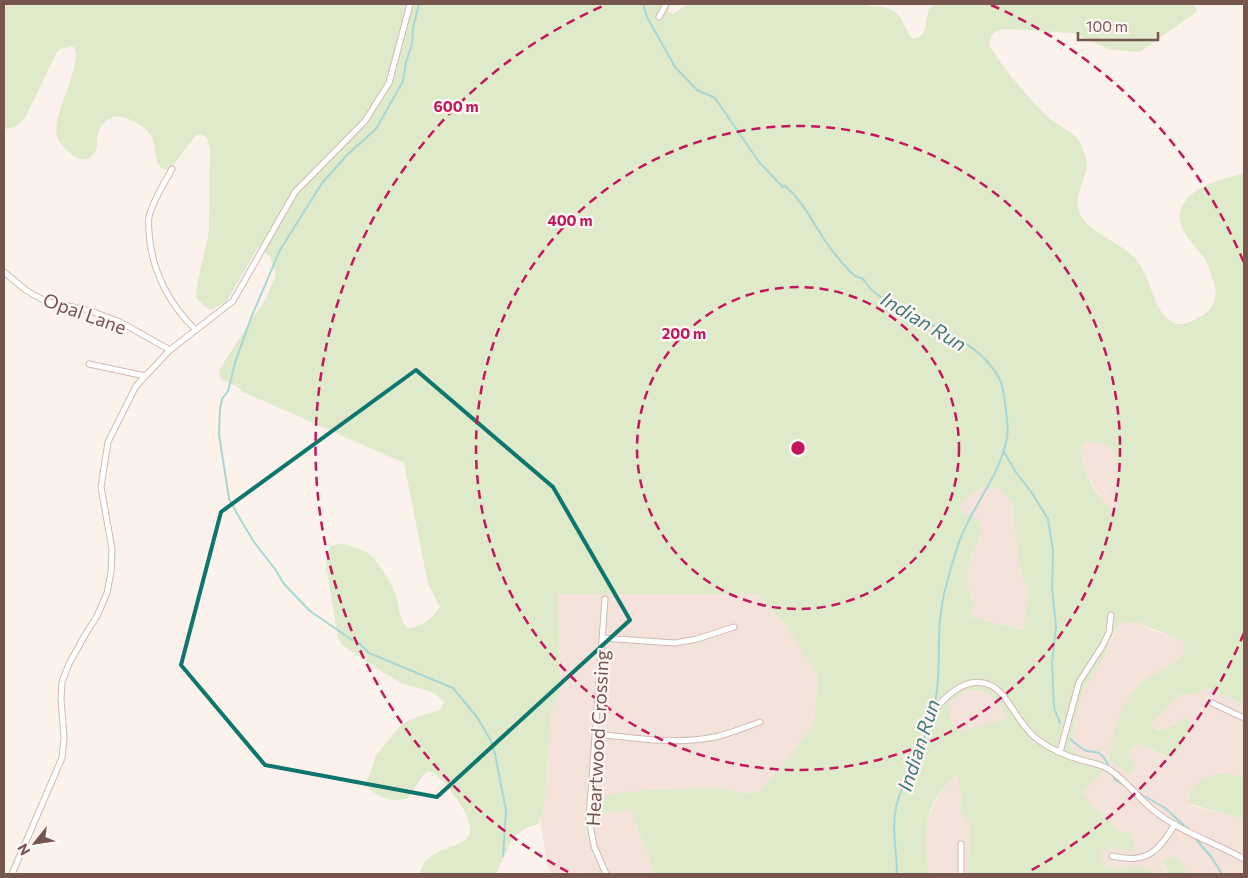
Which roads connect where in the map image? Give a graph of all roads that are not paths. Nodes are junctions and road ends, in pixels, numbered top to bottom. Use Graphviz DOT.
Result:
graph roads {
  1 [pos="410,4"];
  2 [pos="666,4"];
  3 [pos="659,17"];
  4 [pos="172,169"];
  5 [pos="4,272"];
  6 [pos="196,330"];
  7 [pos="170,350"];
  8 [pos="89,364"];
  9 [pos="145,376"];
  10 [pos="605,599"];
  11 [pos="1111,615"];
  12 [pos="734,627"];
  13 [pos="602,638"];
  14 [pos="1212,704"];
  15 [pos="938,706"];
  16 [pos="1244,718"];
  17 [pos="760,722"];
  18 [pos="596,734"];
  19 [pos="1060,752"];
  20 [pos="1175,824"];
  21 [pos="961,844"];
  22 [pos="1112,856"];
  23 [pos="1244,859"];
  24 [pos="12,874"];
  25 [pos="606,874"];
  26 [pos="962,874"];
  1 -- 6 [label="street"];
  2 -- 3 [label="street"];
  4 -- 6 [label="street"];
  5 -- 7 [label="street, Opal Lane"];
  6 -- 7 [label="street"];
  7 -- 9 [label="street"];
  8 -- 9 [label="street"];
  9 -- 24 [label="street"];
  10 -- 13 [label="street, Heartwood Crossing"];
  11 -- 19 [label="street"];
  12 -- 13 [label="street"];
  13 -- 18 [label="street, Heartwood Crossing"];
  14 -- 16 [label="street"];
  15 -- 19 [label="street"];
  17 -- 18 [label="street"];
  18 -- 25 [label="street, Heartwood Crossing"];
  19 -- 20 [label="street"];
  20 -- 22 [label="street"];
  20 -- 23 [label="street"];
  21 -- 26 [label="street"];
}
